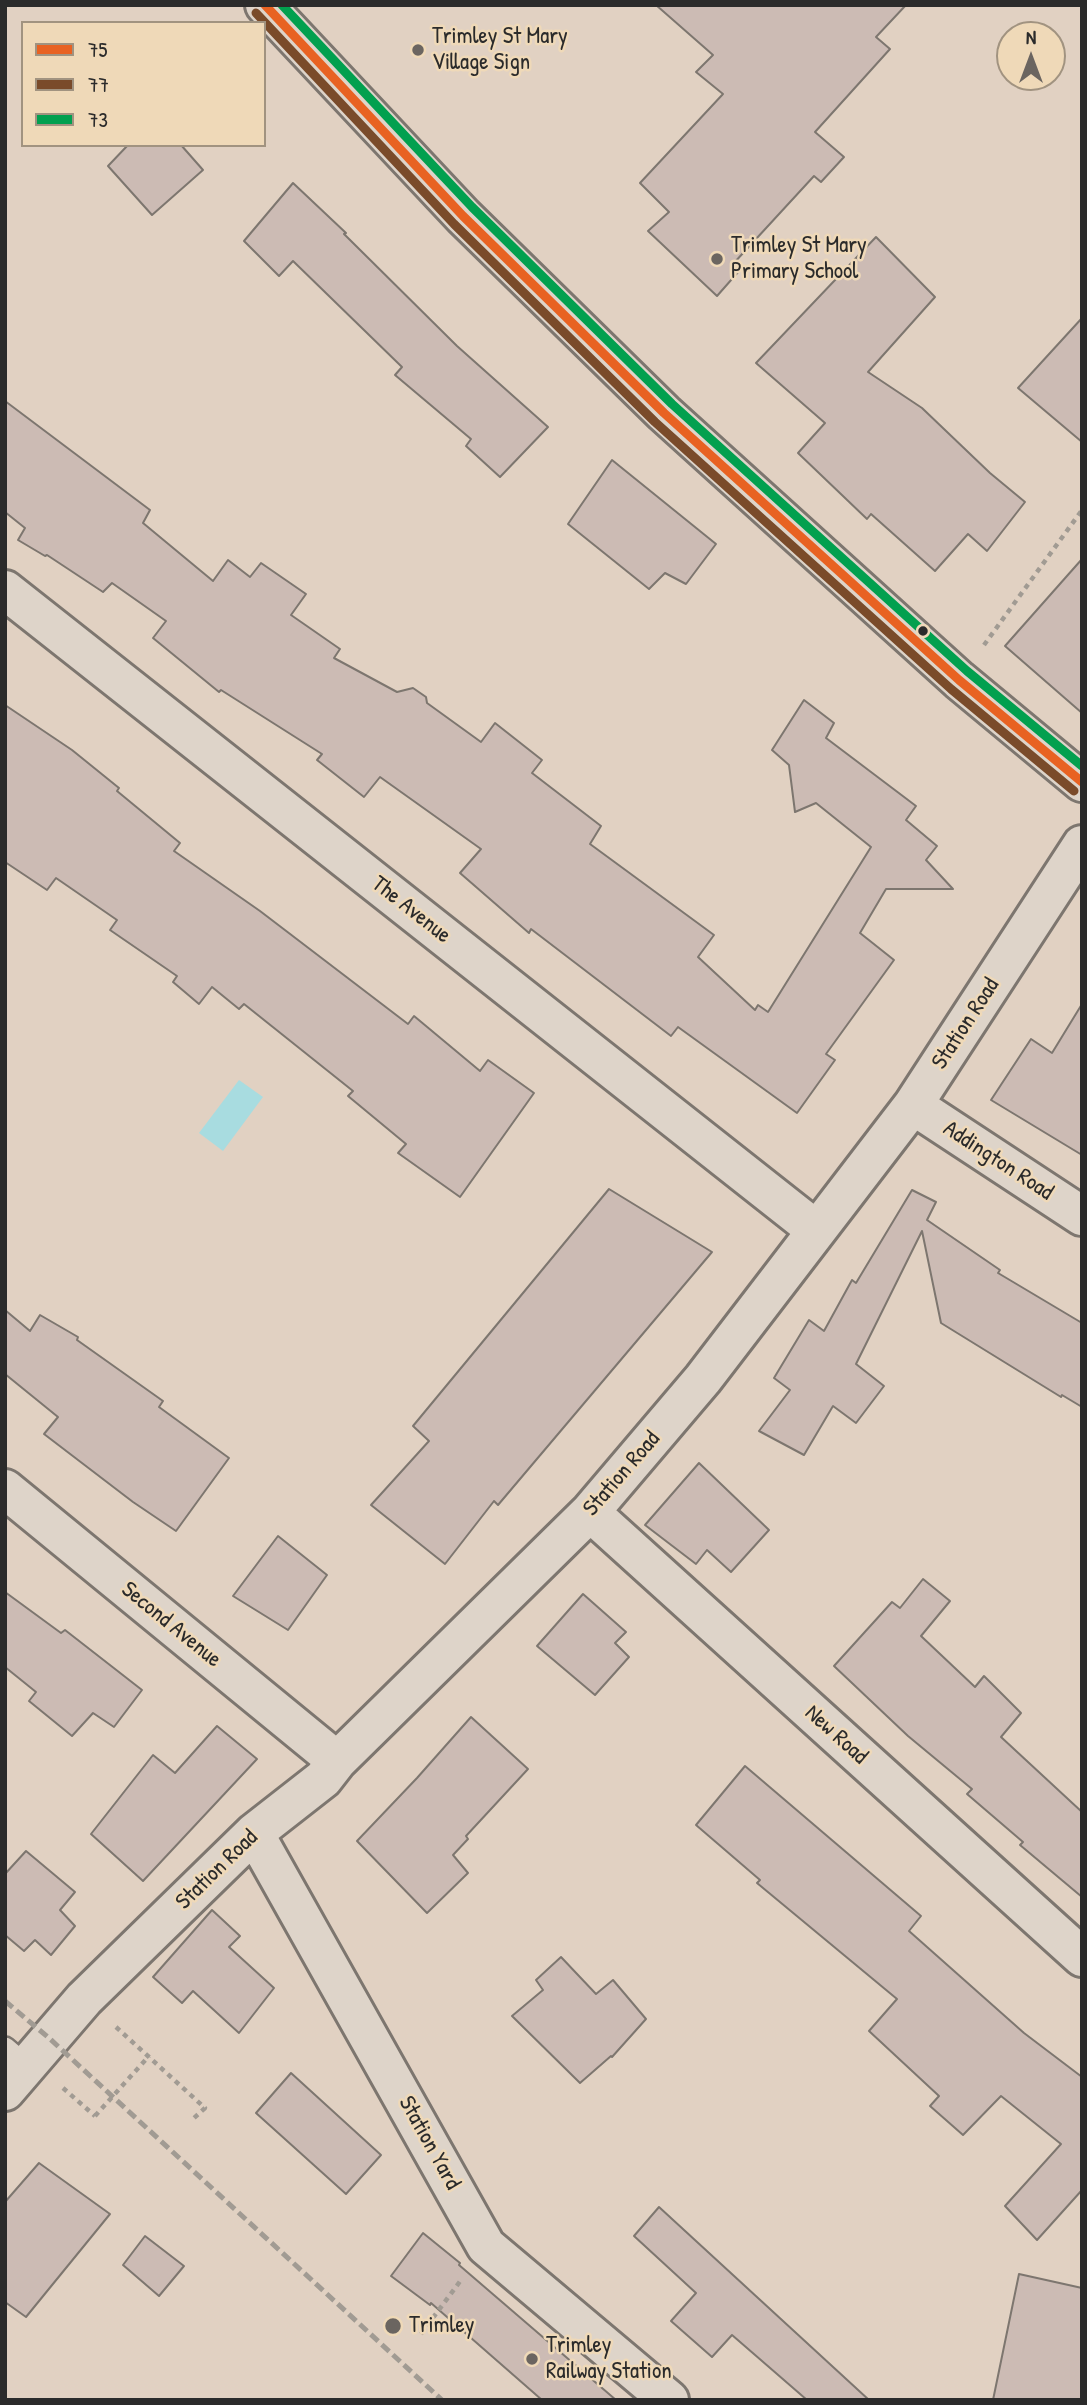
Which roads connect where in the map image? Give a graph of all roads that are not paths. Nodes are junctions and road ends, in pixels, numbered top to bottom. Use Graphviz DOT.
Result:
graph roads {
  1 [pos="265,5"];
  2 [pos="5,590"];
  3 [pos="1082,782"];
  4 [pos="1082,845"];
  5 [pos="913,1105"];
  6 [pos="1082,1216"];
  7 [pos="816,1230"];
  8 [pos="5,1489"];
  9 [pos="590,1512"];
  10 [pos="337,1761"];
  11 [pos="254,1833"];
  12 [pos="1082,1957"];
  13 [pos="12,2068"];
  14 [pos="669,2400"];
  1 -- 3 [label="street"];
  2 -- 7 [label="street, The Avenue"];
  4 -- 5 [label="street, Station Road"];
  5 -- 6 [label="street, Addington Road"];
  5 -- 7 [label="street, Station Road"];
  7 -- 9 [label="street, Station Road"];
  8 -- 10 [label="street, Second Avenue"];
  9 -- 10 [label="street, Station Road"];
  9 -- 12 [label="street, New Road"];
  10 -- 11 [label="street, Station Road"];
  11 -- 13 [label="street, Station Road"];
  11 -- 14 [label="street, Station Yard"];
}
